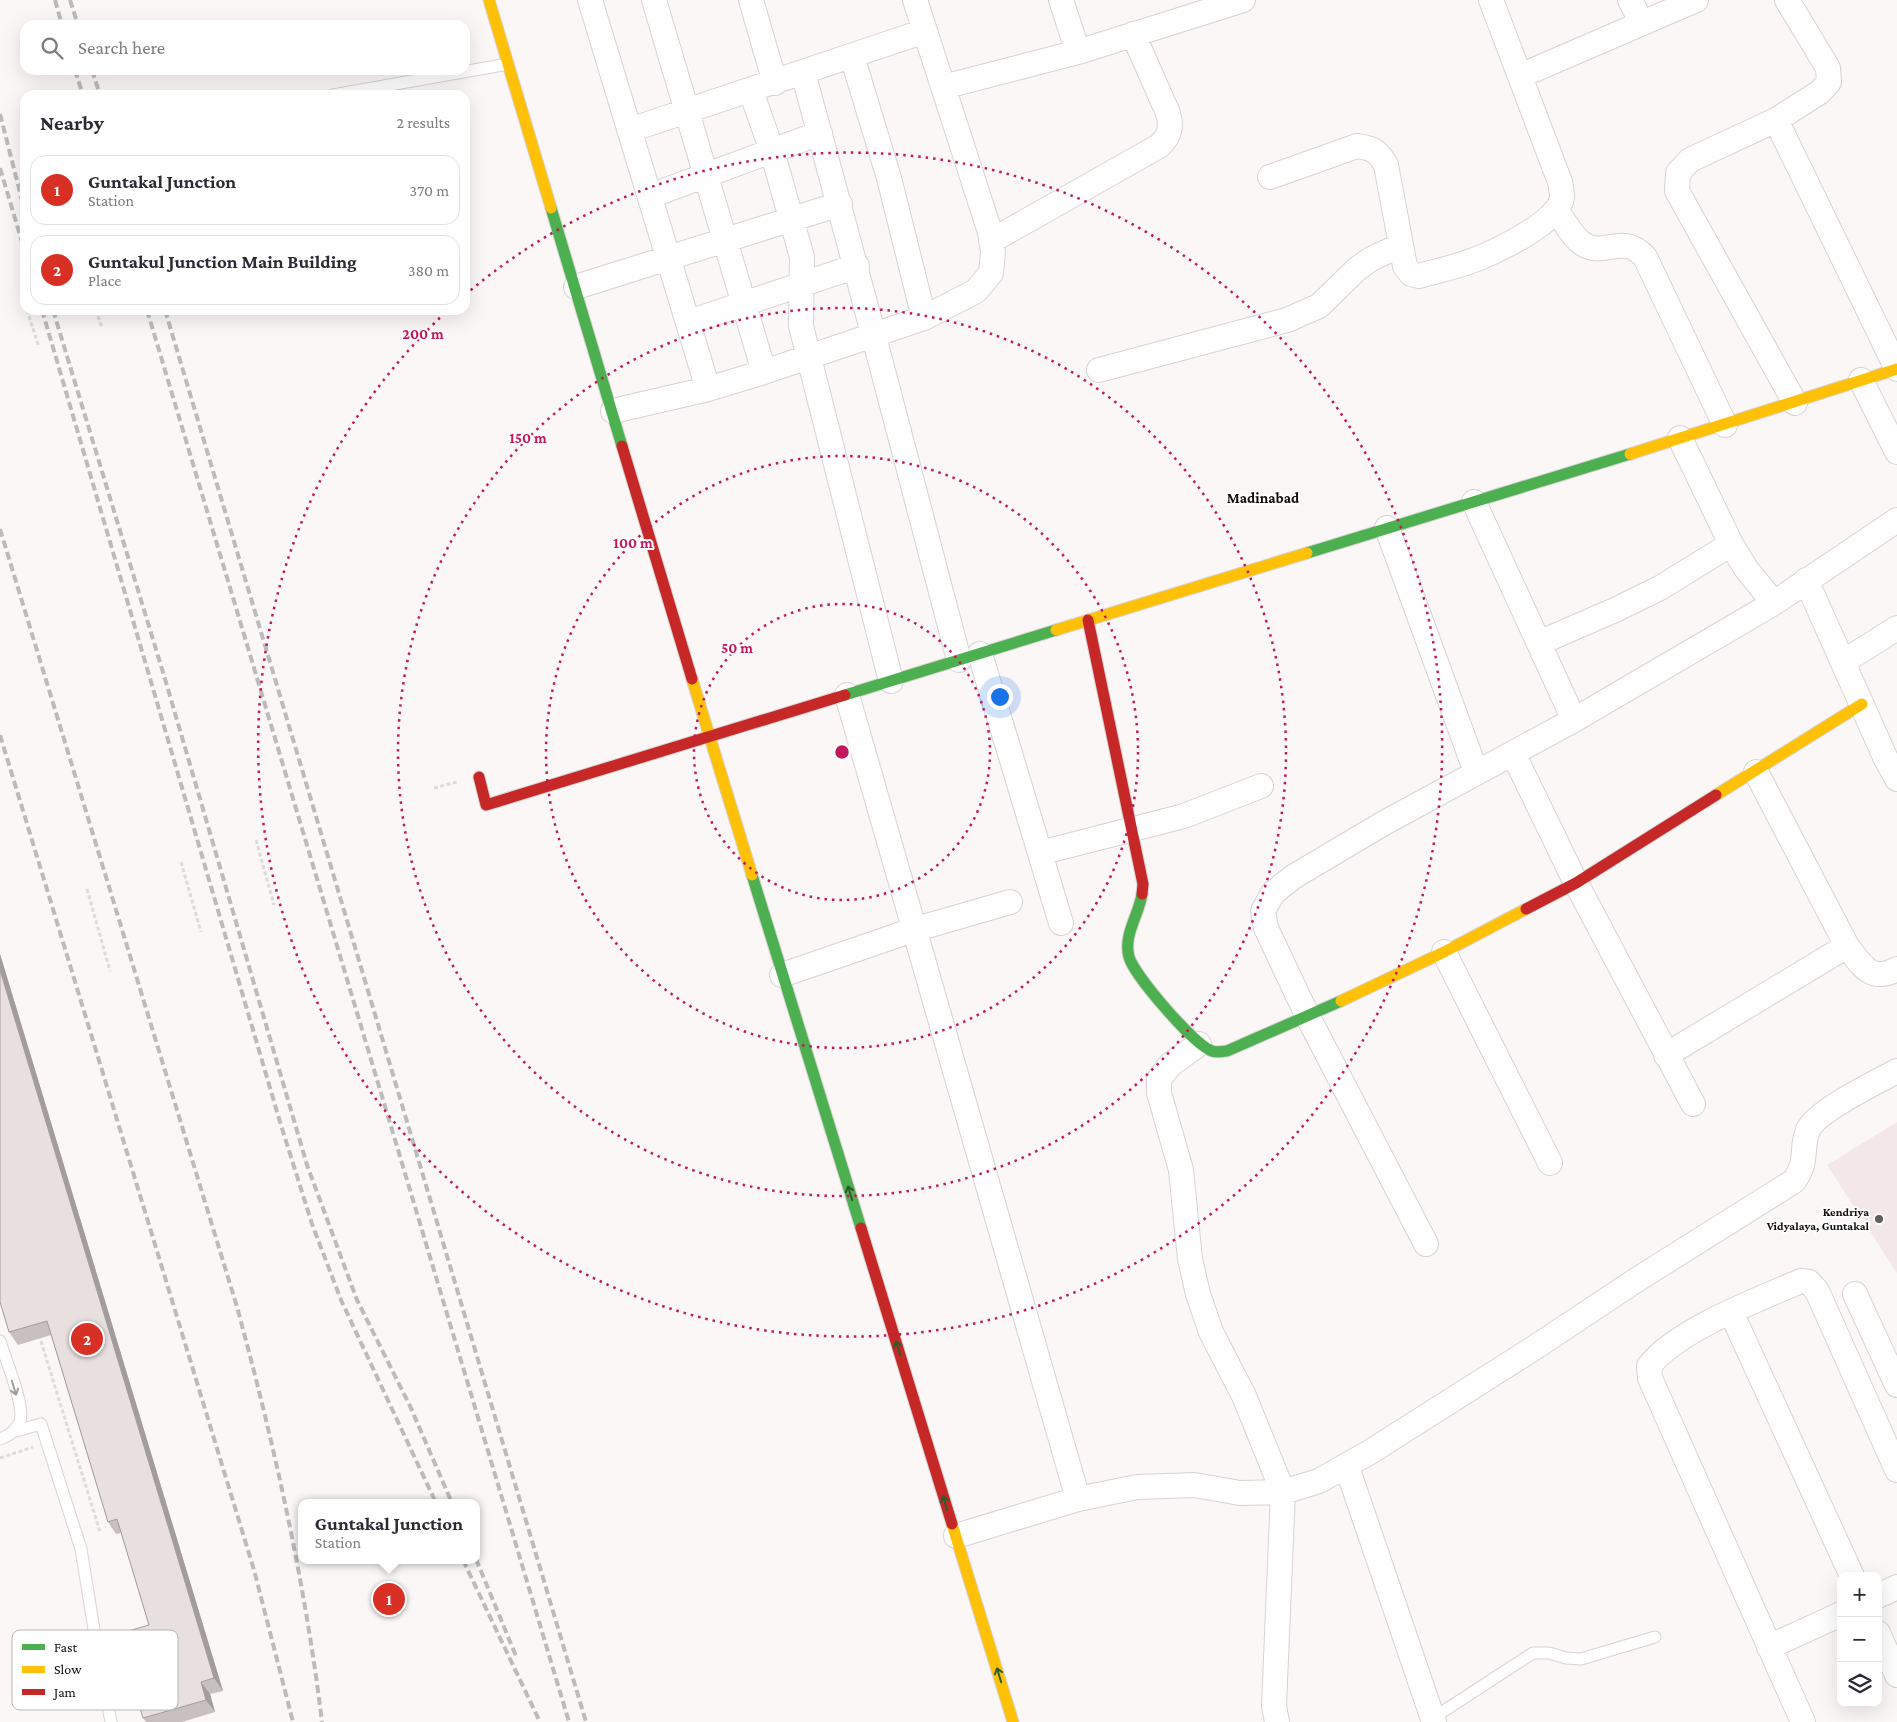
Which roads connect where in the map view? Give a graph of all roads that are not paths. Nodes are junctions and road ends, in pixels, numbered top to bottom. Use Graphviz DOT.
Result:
graph roads {
  1 [pos="490,0"];
  2 [pos="590,0"];
  3 [pos="654,0"];
  4 [pos="751,0"];
  5 [pos="915,0"];
  6 [pos="1061,0"];
  7 [pos="1243,0"];
  8 [pos="1491,0"];
  9 [pos="1630,0"];
  10 [pos="1696,0"];
  11 [pos="1788,0"];
  12 [pos="1195,7"];
  13 [pos="1642,23"];
  14 [pos="925,31"];
  15 [pos="1134,34"];
  16 [pos="1078,52"];
  17 [pos="852,56"];
  18 [pos="508,64"];
  19 [pos="470,71"];
  20 [pos="803,73"];
  21 [pos="446,75"];
  22 [pos="1520,76"];
  23 [pos="775,82"];
  24 [pos="943,87"];
  25 [pos="361,90"];
  26 [pos="752,91"];
  27 [pos="688,112"];
  28 [pos="1776,120"];
  29 [pos="630,130"];
  30 [pos="820,134"];
  31 [pos="772,151"];
  32 [pos="707,175"];
  33 [pos="1270,177"];
  34 [pos="650,196"];
  35 [pos="840,204"];
  36 [pos="1556,210"];
  37 [pos="792,219"];
  38 [pos="726,240"];
  39 [pos="991,241"];
  40 [pos="1401,245"];
  41 [pos="669,257"];
  42 [pos="857,266"];
  43 [pos="803,283"];
  44 [pos="576,287"];
  45 [pos="745,303"];
  46 [pos="924,318"];
  47 [pos="689,322"];
  48 [pos="872,335"];
  49 [pos="809,357"];
  50 [pos="1897,369"];
  51 [pos="1099,370"];
  52 [pos="764,372"];
  53 [pos="1861,380"];
  54 [pos="708,389"];
  55 [pos="1795,403"];
  56 [pos="613,411"];
  57 [pos="1725,425"];
  58 [pos="1680,438"];
  59 [pos="1897,452"];
  60 [pos="1474,502"];
  61 [pos="1897,520"];
  62 [pos="1387,528"];
  63 [pos="1731,544"];
  64 [pos="1806,580"];
  65 [pos="1774,603"];
  66 [pos="1088,620"];
  67 [pos="1897,628"];
  68 [pos="1539,643"];
  69 [pos="969,657"];
  70 [pos="1843,662"];
  71 [pos="891,681"];
  72 [pos="846,695"];
  73 [pos="1862,704"];
  74 [pos="1574,720"];
  75 [pos="709,737"];
  76 [pos="1513,753"];
  77 [pos="1476,772"];
  78 [pos="1756,772"];
  79 [pos="479,777"];
  80 [pos="1897,778"];
  81 [pos="1261,786"];
  82 [pos="1132,831"];
  83 [pos="1040,853"];
  84 [pos="1576,883"];
  85 [pos="1010,902"];
  86 [pos="1061,922"];
  87 [pos="913,930"];
  88 [pos="1847,946"];
  89 [pos="1444,952"];
  90 [pos="1897,968"];
  91 [pos="782,975"];
  92 [pos="1308,1017"];
  93 [pos="1199,1044"];
  94 [pos="1666,1055"];
  95 [pos="1897,1071"];
  96 [pos="1693,1104"];
  97 [pos="1550,1163"];
  98 [pos="1426,1244"];
  99 [pos="1855,1294"];
  100 [pos="1731,1312"];
  101 [pos="0,1341"];
  102 [pos="1897,1385"];
  103 [pos="12,1432"];
  104 [pos="0,1438"];
  105 [pos="1347,1466"];
  106 [pos="1897,1470"];
  107 [pos="1283,1492"];
  108 [pos="1078,1500"];
  109 [pos="956,1536"];
  110 [pos="1850,1572"];
  111 [pos="1897,1587"];
  112 [pos="1882,1594"];
  113 [pos="1837,1616"];
  114 [pos="93,1630"];
  115 [pos="1654,1637"];
  116 [pos="1882,1643"];
  117 [pos="1769,1647"];
  118 [pos="1897,1675"];
  119 [pos="1433,1720"];
  120 [pos="1013,1722"];
  121 [pos="1277,1722"];
  122 [pos="1803,1722"];
  1 -- 18 [label="street"];
  2 -- 29 [label="street"];
  3 -- 27 [label="street"];
  4 -- 23 [label="street"];
  5 -- 14 [label="street"];
  6 -- 16 [label="street"];
  7 -- 12 [label="street"];
  8 -- 22 [label="street"];
  9 -- 13 [label="street"];
  10 -- 13 [label="street"];
  11 -- 28 [label="street"];
  12 -- 15 [label="street"];
  13 -- 22 [label="street"];
  14 -- 17 [label="street"];
  14 -- 24 [label="street"];
  15 -- 16 [label="street"];
  15 -- 39 [label="street"];
  16 -- 24 [label="street"];
  17 -- 20 [label="street"];
  17 -- 46 [label="street"];
  18 -- 19 [label="lane"];
  18 -- 44 [label="street"];
  20 -- 23 [label="street"];
  20 -- 30 [label="street"];
  21 -- 25 [label="lane"];
  22 -- 36 [label="street"];
  23 -- 26 [label="street"];
  24 -- 39 [label="street"];
  26 -- 27 [label="street"];
  26 -- 31 [label="street"];
  27 -- 29 [label="street"];
  27 -- 32 [label="street"];
  28 -- 50 [label="street"];
  28 -- 55 [label="street"];
  29 -- 34 [label="street"];
  30 -- 31 [label="street"];
  30 -- 35 [label="street"];
  31 -- 32 [label="street"];
  31 -- 37 [label="street"];
  32 -- 34 [label="street"];
  32 -- 38 [label="street"];
  33 -- 40 [label="street"];
  34 -- 41 [label="street"];
  35 -- 37 [label="street"];
  35 -- 42 [label="street"];
  36 -- 40 [label="street"];
  36 -- 57 [label="street"];
  37 -- 38 [label="street"];
  37 -- 43 [label="street"];
  38 -- 41 [label="street"];
  38 -- 45 [label="street"];
  39 -- 46 [label="street"];
  40 -- 51 [label="street"];
  41 -- 44 [label="street"];
  41 -- 47 [label="street"];
  42 -- 43 [label="street"];
  42 -- 48 [label="street"];
  43 -- 45 [label="street"];
  43 -- 49 [label="street"];
  44 -- 56 [label="street"];
  45 -- 47 [label="street"];
  45 -- 52 [label="street"];
  46 -- 48 [label="street"];
  47 -- 54 [label="street"];
  48 -- 49 [label="street"];
  48 -- 69 [label="street"];
  49 -- 52 [label="street"];
  49 -- 71 [label="street"];
  50 -- 53 [label="street"];
  52 -- 54 [label="street"];
  53 -- 55 [label="street"];
  53 -- 59 [label="street"];
  54 -- 56 [label="street"];
  55 -- 57 [label="street"];
  56 -- 75 [label="street"];
  57 -- 58 [label="street"];
  58 -- 60 [label="street"];
  58 -- 63 [label="street"];
  60 -- 62 [label="street"];
  60 -- 68 [label="street"];
  61 -- 64 [label="street"];
  62 -- 66 [label="street"];
  62 -- 77 [label="street"];
  63 -- 65 [label="street"];
  63 -- 68 [label="street"];
  64 -- 65 [label="street"];
  64 -- 70 [label="street"];
  65 -- 74 [label="street"];
  66 -- 69 [label="street"];
  66 -- 82 [label="street"];
  67 -- 70 [label="street"];
  68 -- 74 [label="street"];
  69 -- 71 [label="street"];
  69 -- 83 [label="street"];
  70 -- 73 [label="street"];
  71 -- 72 [label="street"];
  72 -- 75 [label="street"];
  72 -- 87 [label="street"];
  73 -- 78 [label="street"];
  73 -- 80 [label="street"];
  74 -- 76 [label="street"];
  75 -- 79 [label="street"];
  75 -- 91 [label="street"];
  76 -- 77 [label="street"];
  76 -- 84 [label="street"];
  77 -- 92 [label="street"];
  78 -- 84 [label="street"];
  78 -- 88 [label="street"];
  81 -- 82 [label="street"];
  82 -- 83 [label="street"];
  82 -- 93 [label="street"];
  83 -- 86 [label="street"];
  84 -- 89 [label="street"];
  84 -- 94 [label="street"];
  85 -- 87 [label="street"];
  87 -- 91 [label="street"];
  87 -- 108 [label="street"];
  88 -- 90 [label="street"];
  88 -- 94 [label="street"];
  89 -- 92 [label="street"];
  89 -- 97 [label="street"];
  109 -- 91 [label="street, one-way"];
  92 -- 93 [label="street"];
  92 -- 98 [label="street"];
  93 -- 107 [label="street"];
  94 -- 96 [label="street"];
  95 -- 105 [label="street"];
  99 -- 102 [label="street"];
  100 -- 106 [label="street"];
  100 -- 110 [label="street"];
  100 -- 117 [label="street"];
  101 -- 103 [label="lane, one-way"];
  103 -- 104 [label="lane"];
  103 -- 114 [label="lane"];
  105 -- 107 [label="street"];
  105 -- 119 [label="street"];
  107 -- 108 [label="street"];
  107 -- 121 [label="street"];
  108 -- 109 [label="street"];
  120 -- 109 [label="street, one-way"];
  111 -- 112 [label="street"];
  113 -- 117 [label="street"];
  115 -- 119 [label="lane"];
  116 -- 118 [label="street"];
  117 -- 122 [label="street"];
}
